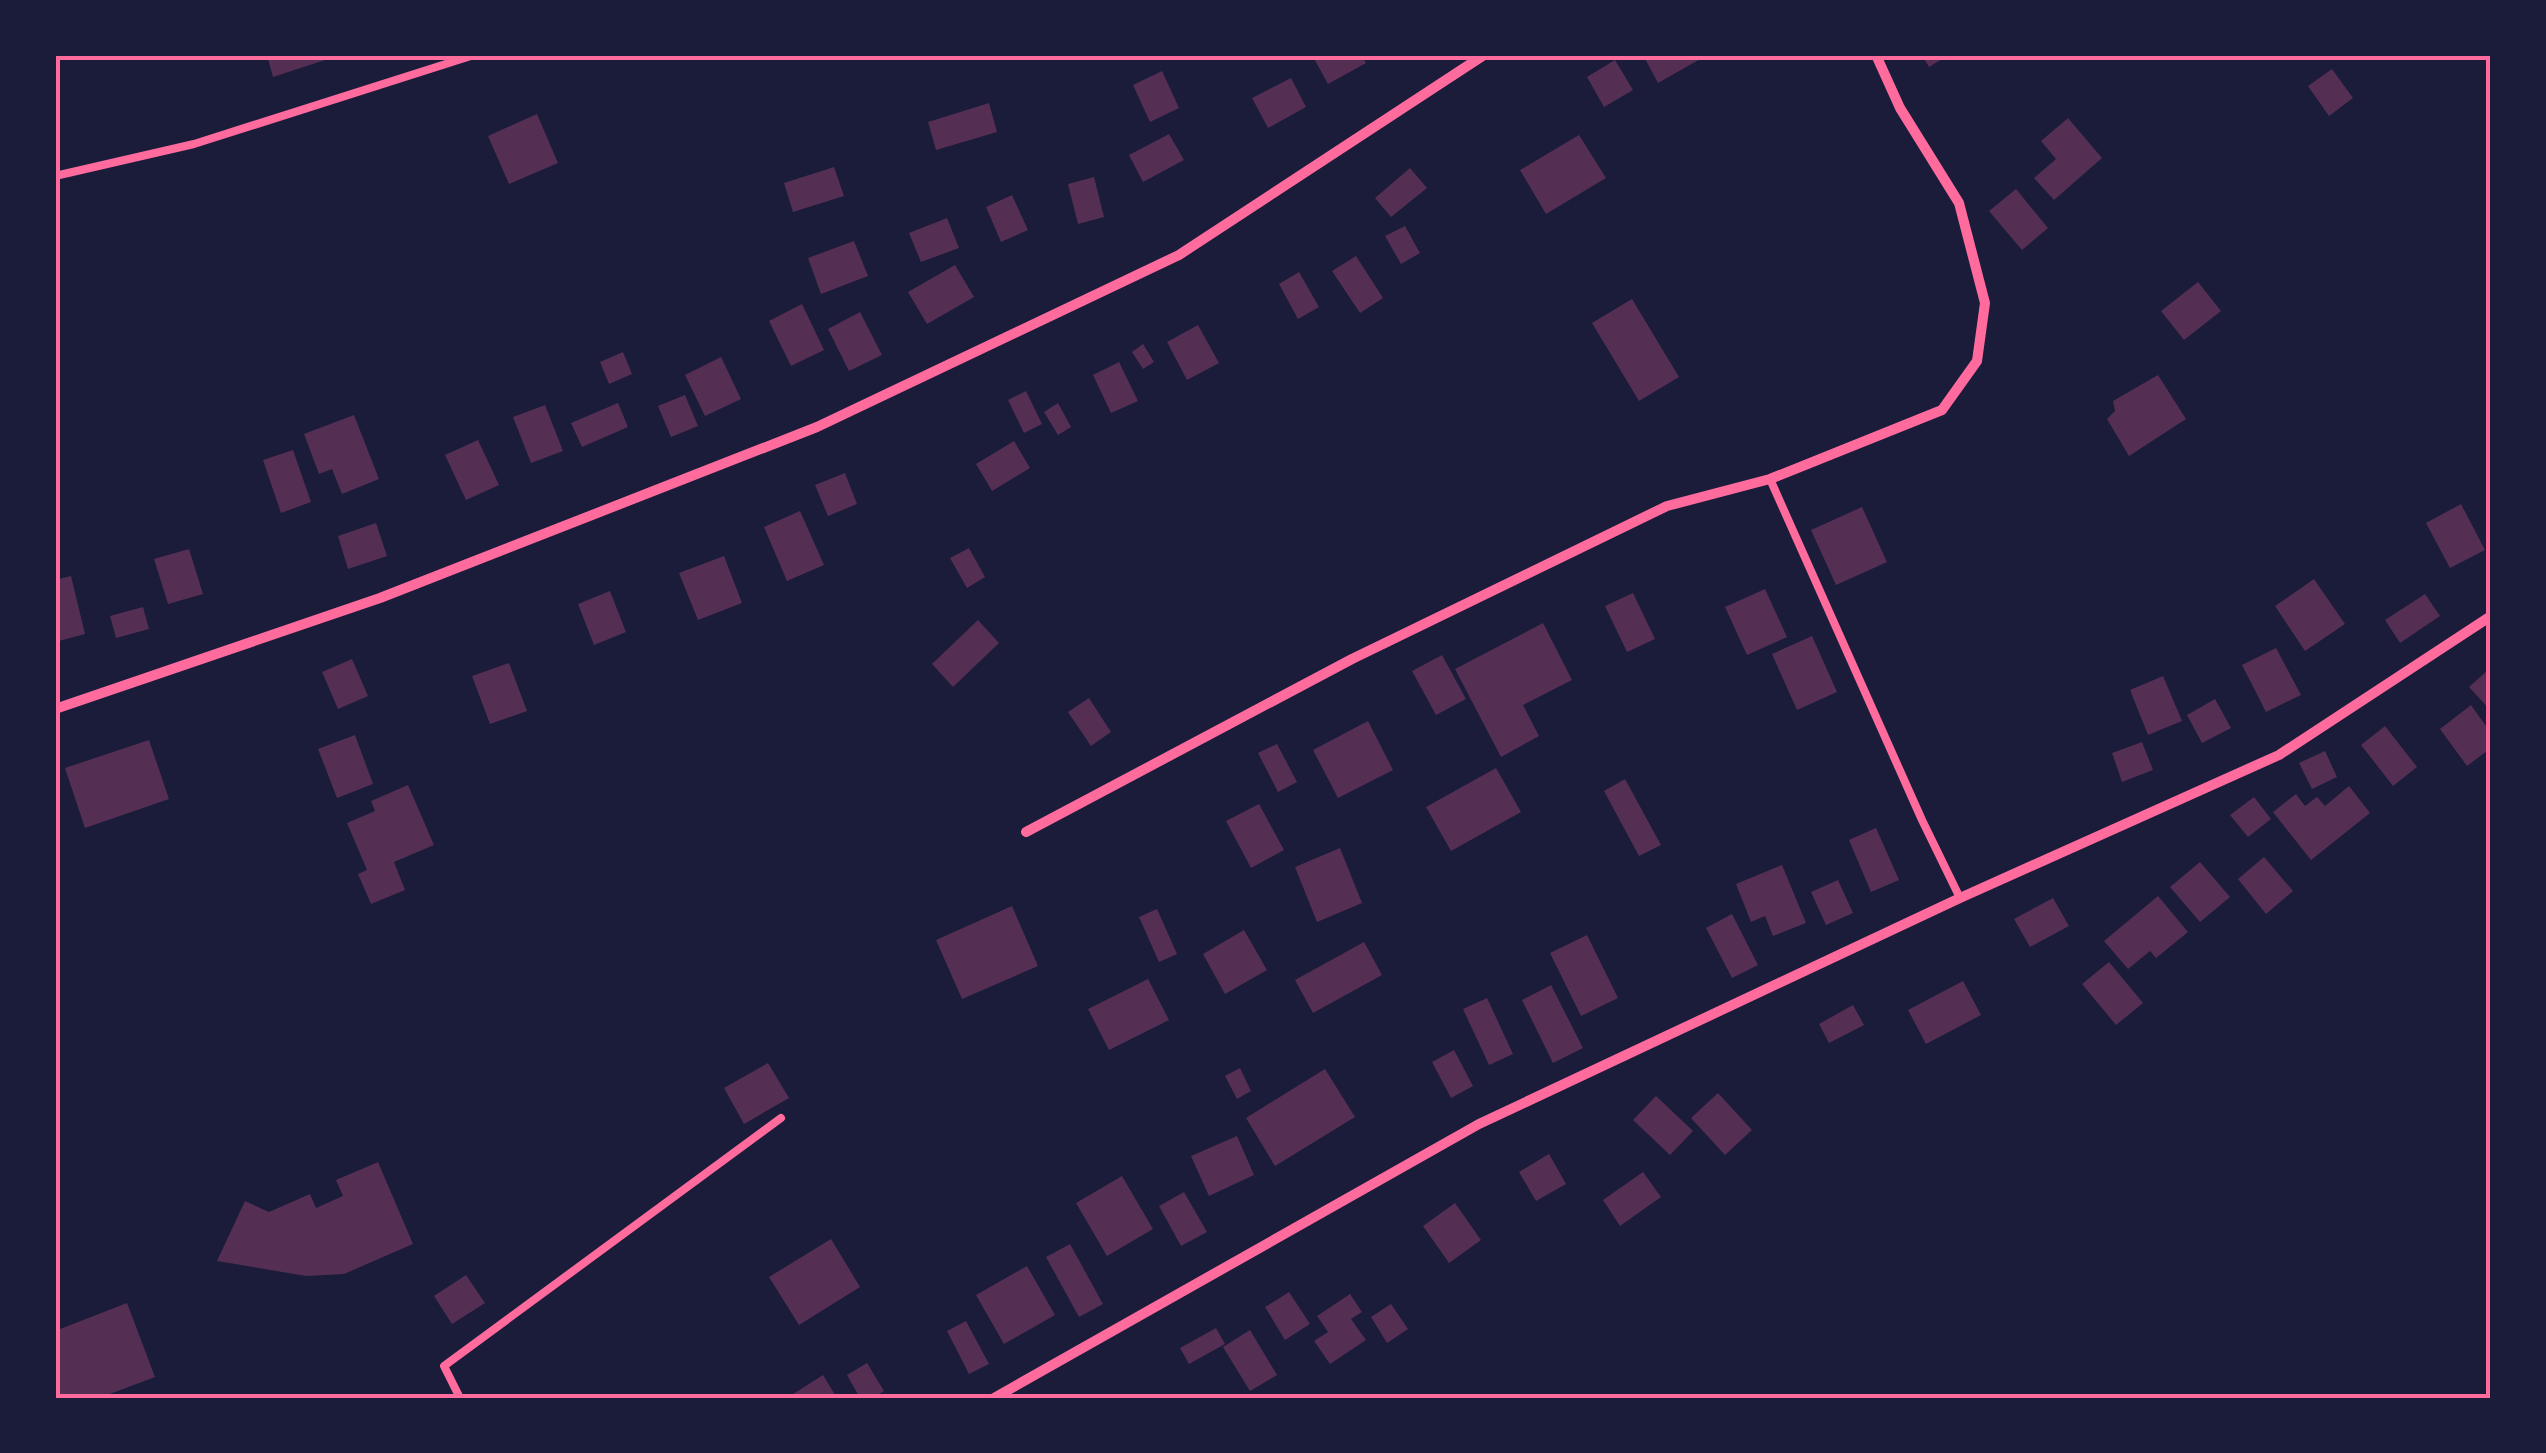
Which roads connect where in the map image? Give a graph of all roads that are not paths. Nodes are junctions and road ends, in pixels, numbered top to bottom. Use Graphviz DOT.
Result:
graph roads {
  1 [pos="474,55"];
  2 [pos="1484,55"];
  3 [pos="1876,55"];
  4 [pos="55,176"];
  5 [pos="1770,479"];
  6 [pos="2491,616"];
  7 [pos="55,709"];
  8 [pos="1026,832"];
  9 [pos="1960,898"];
  10 [pos="782,1118"];
  11 [pos="460,1398"];
  12 [pos="994,1398"];
  1 -- 4 [label="lane"];
  2 -- 7 [label="street"];
  3 -- 5 [label="street"];
  5 -- 8 [label="street"];
  5 -- 9 [label="lane"];
  6 -- 9 [label="street"];
  9 -- 12 [label="street"];
  10 -- 11 [label="lane"];
}
